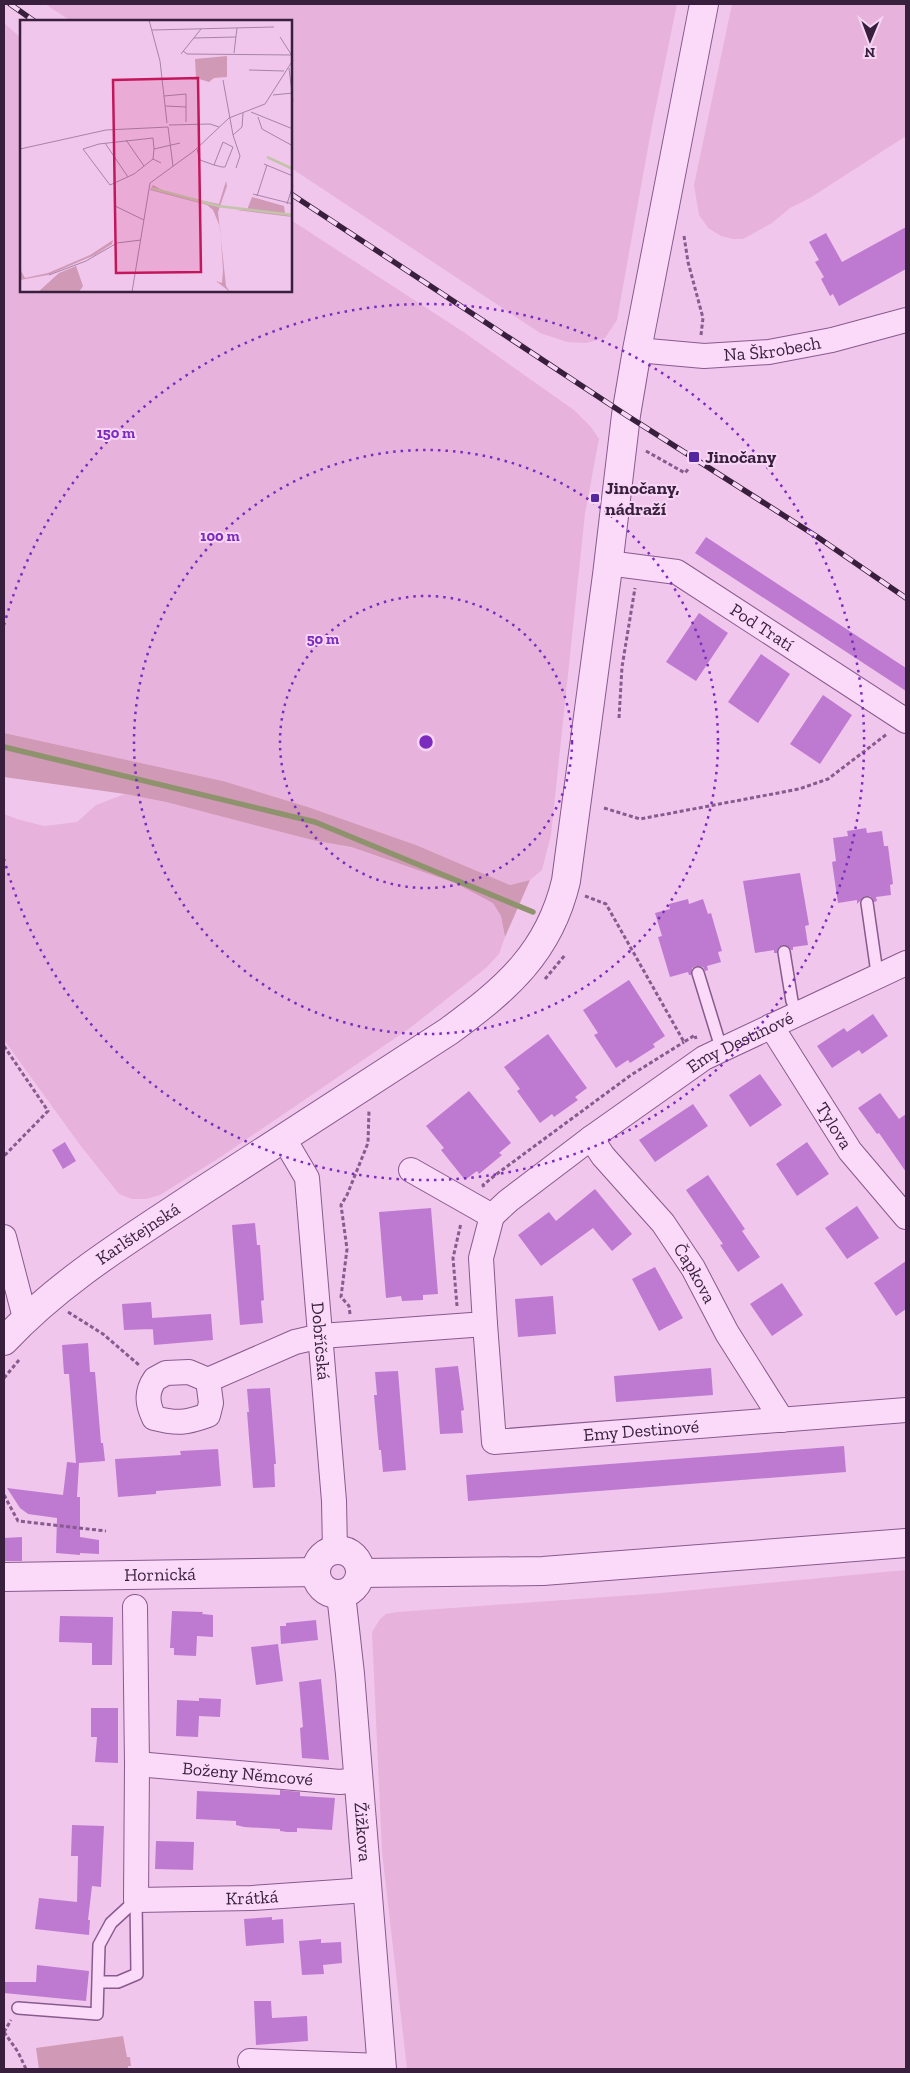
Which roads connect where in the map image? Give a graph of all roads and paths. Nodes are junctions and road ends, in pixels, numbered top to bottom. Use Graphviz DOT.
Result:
graph roads {
  1 [pos="704,4"];
  2 [pos="683,230"];
  3 [pos="906,320"];
  4 [pos="636,350"];
  5 [pos="710,356"];
  6 [pos="643,450"];
  7 [pos="690,468"];
  8 [pos="608,563"];
  9 [pos="639,567"];
  10 [pos="619,718"];
  11 [pos="897,728"];
  12 [pos="604,808"];
  13 [pos="584,896"];
  14 [pos="867,903"];
  15 [pos="784,952"];
  16 [pos="906,963"];
  17 [pos="698,973"];
  18 [pos="881,975"];
  19 [pos="798,1014"];
  20 [pos="771,1026"];
  21 [pos="684,1042"];
  22 [pos="4,1046"];
  23 [pos="714,1054"];
  24 [pos="369,1109"];
  25 [pos="284,1138"];
  26 [pos="591,1138"];
  27 [pos="4,1156"];
  28 [pos="411,1170"];
  29 [pos="487,1191"];
  30 [pos="492,1216"];
  31 [pos="906,1217"];
  32 [pos="468,1223"];
  33 [pos="4,1237"];
  34 [pos="457,1309"];
  35 [pos="67,1311"];
  36 [pos="25,1318"];
  37 [pos="484,1324"];
  38 [pos="353,1334"];
  39 [pos="321,1336"];
  40 [pos="4,1341"];
  41 [pos="155,1379"];
  42 [pos="208,1380"];
  43 [pos="906,1410"];
  44 [pos="782,1420"];
  45 [pos="4,1495"];
  46 [pos="106,1531"];
  47 [pos="906,1543"];
  48 [pos="335,1551"];
  49 [pos="316,1572"];
  50 [pos="360,1573"];
  51 [pos="4,1577"];
  52 [pos="341,1594"];
  53 [pos="135,1607"];
  54 [pos="137,1764"];
  55 [pos="357,1780"];
  56 [pos="367,1890"];
  57 [pos="136,1900"];
  58 [pos="98,1982"];
  59 [pos="18,2008"];
  60 [pos="4,2032"];
  61 [pos="250,2061"];
  62 [pos="382,2067"];
  63 [pos="26,2069"];
  1 -- 4 [label="street, Karlštejnská"];
  2 -- 5 [label="path"];
  3 -- 5 [label="street, Na Škrobech"];
  4 -- 5 [label="street, Na Škrobech"];
  4 -- 8 [label="street, Karlštejnská"];
  6 -- 7 [label="path"];
  8 -- 9 [label="street, Pod Tratí"];
  8 -- 25 [label="street, Karlštejnská"];
  9 -- 10 [label="path"];
  9 -- 11 [label="street, Pod Tratí"];
  11 -- 12 [label="path"];
  13 -- 21 [label="path"];
  14 -- 18 [label="lane"];
  15 -- 19 [label="lane"];
  16 -- 18 [label="street, Emy Destinové"];
  17 -- 23 [label="lane"];
  18 -- 19 [label="street, Emy Destinové"];
  19 -- 20 [label="street, Emy Destinové"];
  20 -- 23 [label="street, Emy Destinové"];
  20 -- 31 [label="street, Tylova"];
  21 -- 23 [label="path"];
  21 -- 29 [label="path"];
  22 -- 27 [label="path"];
  23 -- 26 [label="street, Emy Destinové"];
  24 -- 38 [label="path"];
  25 -- 36 [label="street, Karlštejnská"];
  25 -- 39 [label="street, Dobříčská"];
  26 -- 30 [label="street, Emy Destinové"];
  26 -- 44 [label="street, Čapkova"];
  28 -- 30 [label="street"];
  30 -- 37 [label="street, Emy Destinové"];
  32 -- 34 [label="path"];
  33 -- 36 [label="street"];
  35 -- 41 [label="path"];
  36 -- 40 [label="street, Karlštejnská"];
  37 -- 38 [label="street"];
  37 -- 44 [label="street, Emy Destinové"];
  38 -- 39 [label="street"];
  39 -- 42 [label="street"];
  39 -- 48 [label="street, Dobříčská"];
  41 -- 42 [label="street"];
  41 -- 42 [label="street"];
  43 -- 44 [label="street, Emy Destinové"];
  45 -- 46 [label="path"];
  47 -- 50 [label="street"];
  48 -- 49 [label="street"];
  48 -- 50 [label="street"];
  49 -- 51 [label="street, Hornická"];
  49 -- 52 [label="street"];
  50 -- 52 [label="street"];
  52 -- 55 [label="street, Žižkova"];
  53 -- 54 [label="street"];
  54 -- 55 [label="street, Boženy Němcové"];
  54 -- 57 [label="street"];
  55 -- 56 [label="street, Žižkova"];
  56 -- 57 [label="street, Krátká"];
  56 -- 62 [label="street, Žižkova"];
  57 -- 58 [label="lane"];
  57 -- 58 [label="lane"];
  58 -- 59 [label="lane"];
  60 -- 63 [label="path"];
  61 -- 62 [label="street"];
}
